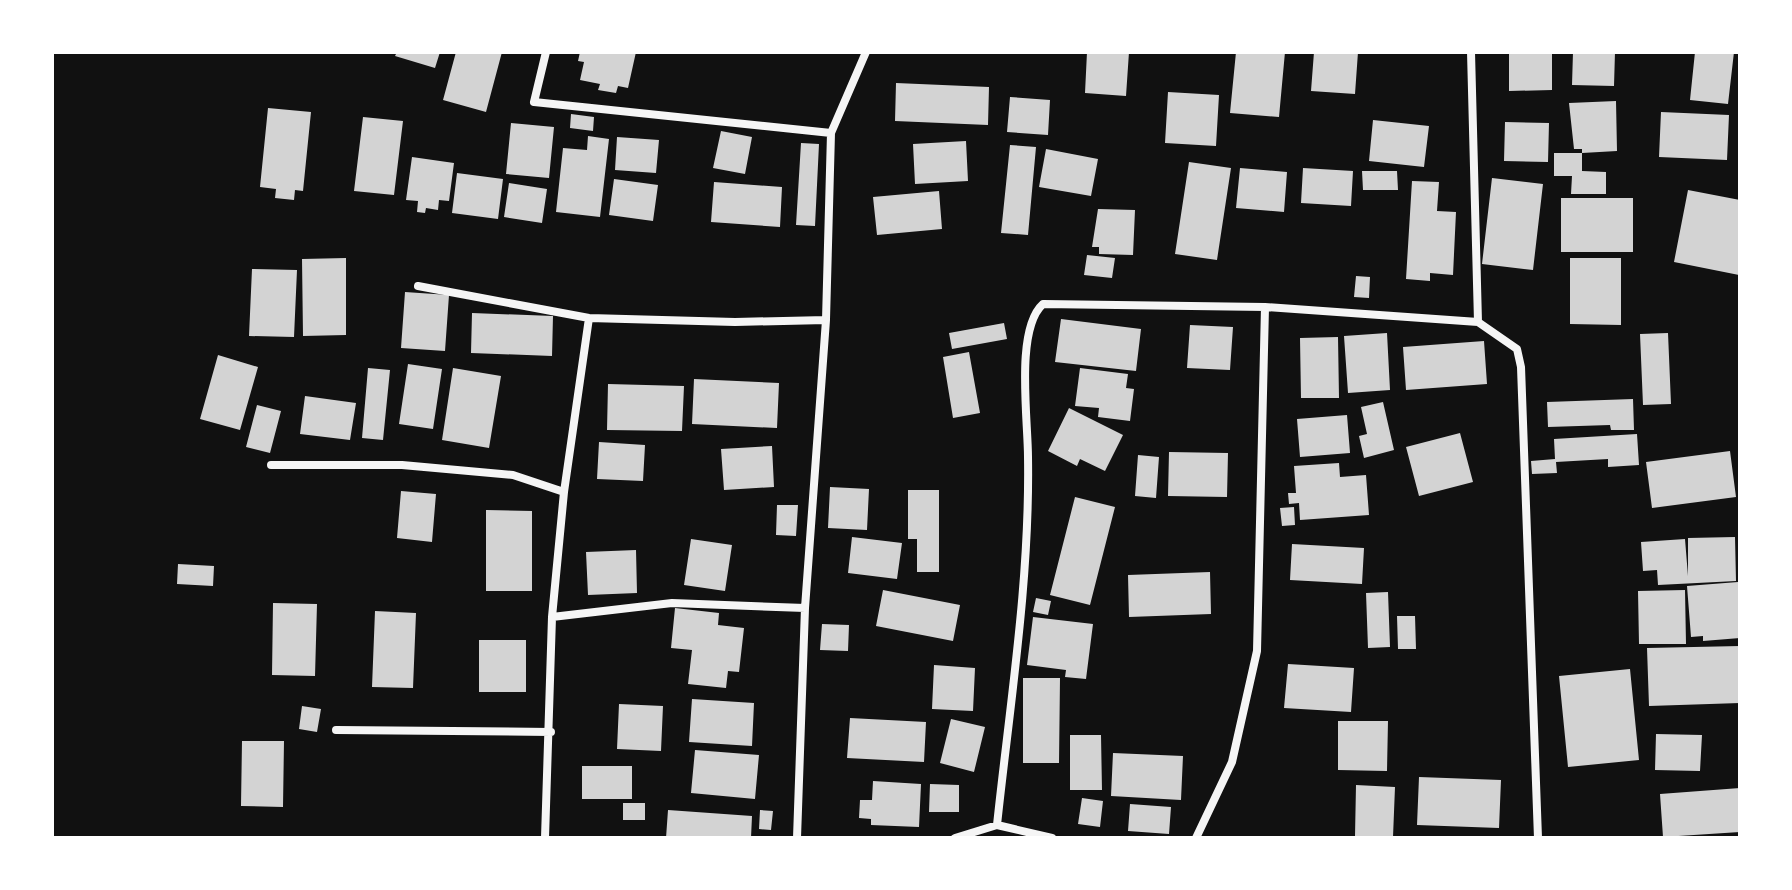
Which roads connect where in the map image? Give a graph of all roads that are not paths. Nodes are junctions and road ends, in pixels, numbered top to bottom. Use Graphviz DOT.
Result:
graph roads {
  1 [pos="546,52"];
  2 [pos="866,52"];
  3 [pos="1471,52"];
  4 [pos="831,133"];
  5 [pos="418,286"];
  6 [pos="1265,307"];
  7 [pos="589,318"];
  8 [pos="826,320"];
  9 [pos="1478,322"];
  10 [pos="271,465"];
  11 [pos="564,492"];
  12 [pos="805,608"];
  13 [pos="552,617"];
  14 [pos="336,730"];
  15 [pos="551,732"];
  16 [pos="997,825"];
  17 [pos="545,838"];
  18 [pos="797,838"];
  19 [pos="955,838"];
  20 [pos="1051,838"];
  21 [pos="1196,838"];
  22 [pos="1538,838"];
  1 -- 4 [label="street"];
  2 -- 4 [label="street"];
  3 -- 9 [label="street"];
  4 -- 8 [label="street"];
  5 -- 7 [label="street"];
  6 -- 9 [label="street"];
  6 -- 16 [label="street"];
  6 -- 21 [label="street"];
  7 -- 8 [label="street"];
  7 -- 11 [label="street"];
  8 -- 12 [label="street"];
  9 -- 22 [label="street"];
  10 -- 11 [label="street"];
  11 -- 13 [label="street"];
  12 -- 13 [label="street"];
  12 -- 18 [label="street"];
  13 -- 15 [label="street"];
  14 -- 15 [label="street"];
  15 -- 17 [label="street"];
  16 -- 19 [label="street"];
  16 -- 20 [label="street"];
}
